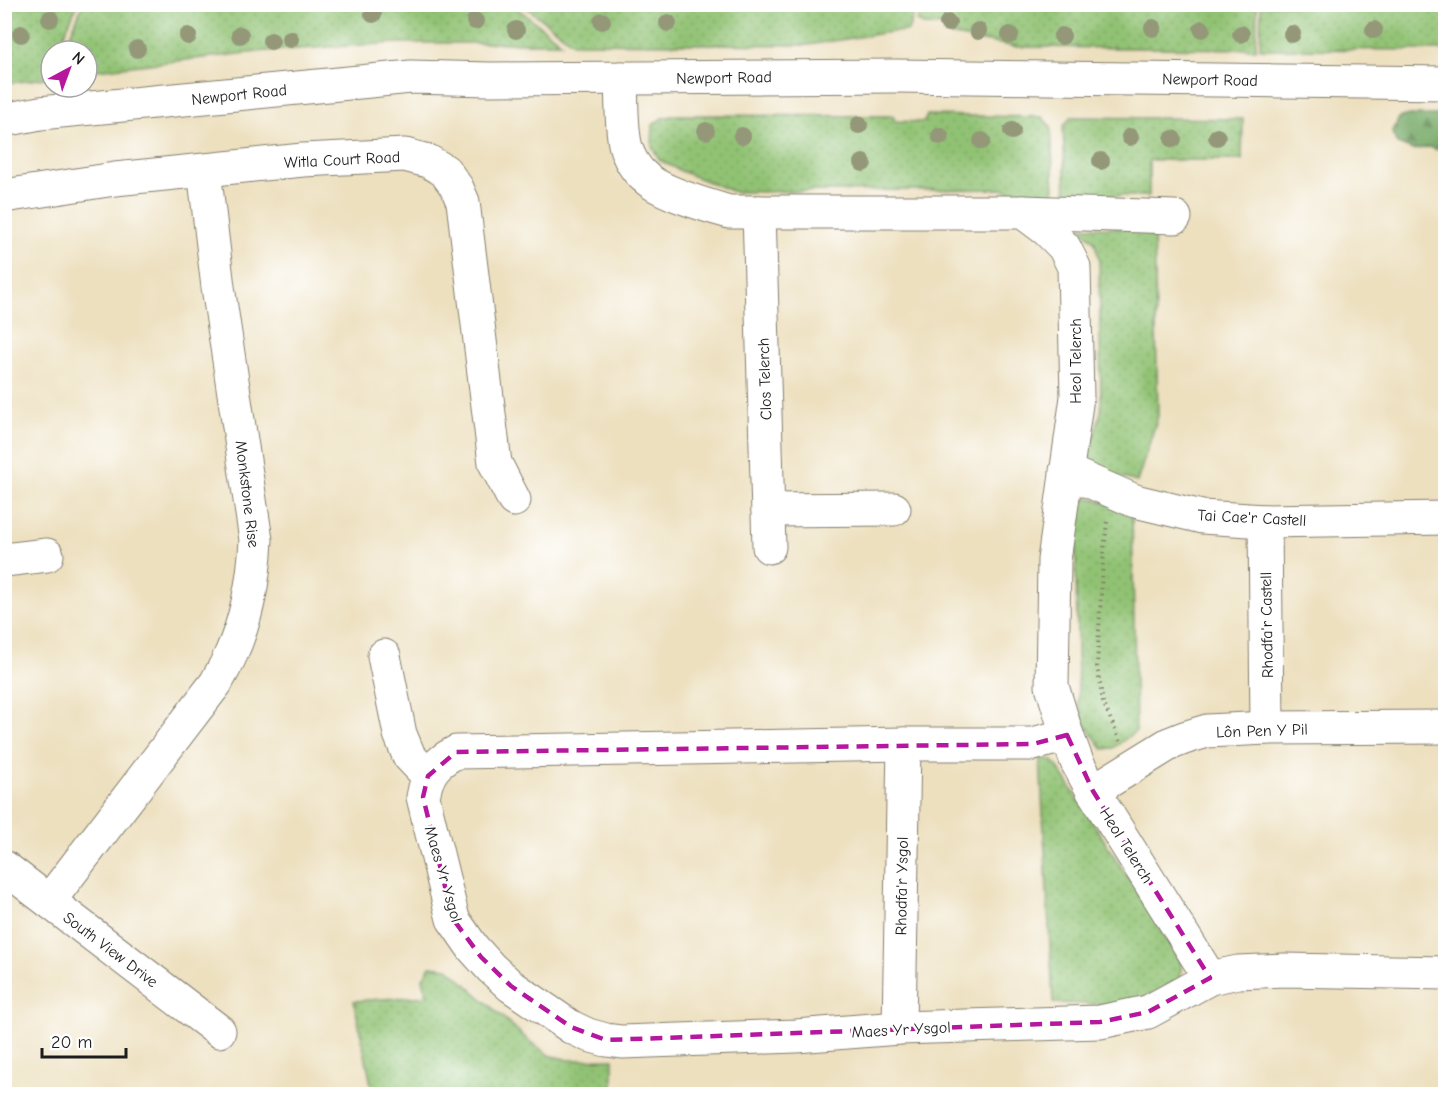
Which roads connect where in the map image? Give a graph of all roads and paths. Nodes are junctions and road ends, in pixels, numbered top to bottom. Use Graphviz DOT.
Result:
graph roads {
  1 [pos="621,78"];
  2 [pos="1446,82"];
  3 [pos="4,120"];
  4 [pos="204,170"];
  5 [pos="4,196"];
  6 [pos="759,212"];
  7 [pos="1023,212"];
  8 [pos="1175,217"];
  9 [pos="1066,471"];
  10 [pos="1113,492"];
  11 [pos="514,500"];
  12 [pos="894,509"];
  13 [pos="768,510"];
  14 [pos="1446,518"];
  15 [pos="1265,521"];
  16 [pos="769,547"];
  17 [pos="47,555"];
  18 [pos="4,560"];
  19 [pos="384,656"];
  20 [pos="1446,726"];
  21 [pos="1267,728"];
  22 [pos="1067,735"];
  23 [pos="904,744"];
  24 [pos="1131,767"];
  25 [pos="428,776"];
  26 [pos="1093,791"];
  27 [pos="4,867"];
  28 [pos="49,901"];
  29 [pos="1446,973"];
  30 [pos="1210,978"];
  31 [pos="899,1028"];
  32 [pos="219,1031"];
  1 -- 2 [label="street, Newport Road"];
  1 -- 3 [label="street, Newport Road"];
  1 -- 6 [label="street"];
  4 -- 5 [label="street, Witla Court Road"];
  4 -- 11 [label="street, Witla Court Road"];
  4 -- 28 [label="street, Monkstone Rise"];
  6 -- 7 [label="street"];
  6 -- 13 [label="street, Clos Telerch"];
  7 -- 8 [label="street"];
  7 -- 9 [label="street, Heol Telerch"];
  9 -- 10 [label="street, Tai Cae'r Castell"];
  9 -- 22 [label="street, Heol Telerch"];
  10 -- 15 [label="street, Tai Cae'r Castell"];
  10 -- 24 [label="path"];
  12 -- 13 [label="street"];
  13 -- 16 [label="street, Clos Telerch"];
  14 -- 15 [label="street, Tai Cae'r Castell"];
  15 -- 21 [label="street, Rhodfa'r Castell"];
  17 -- 18 [label="street"];
  19 -- 25 [label="street"];
  20 -- 21 [label="street, Lôn Pen Y Pil"];
  21 -- 24 [label="street, Lôn Pen Y Pil"];
  22 -- 23 [label="street"];
  22 -- 26 [label="street, Heol Telerch"];
  23 -- 25 [label="street"];
  23 -- 31 [label="street, Rhodfa'r Ysgol"];
  24 -- 26 [label="street, Lôn Pen Y Pil"];
  25 -- 31 [label="street, Maes Yr Ysgol"];
  26 -- 30 [label="street, Heol Telerch"];
  27 -- 28 [label="street, South View Drive"];
  28 -- 32 [label="street, South View Drive"];
  29 -- 30 [label="street"];
  30 -- 31 [label="street, Maes Yr Ysgol"];
}
